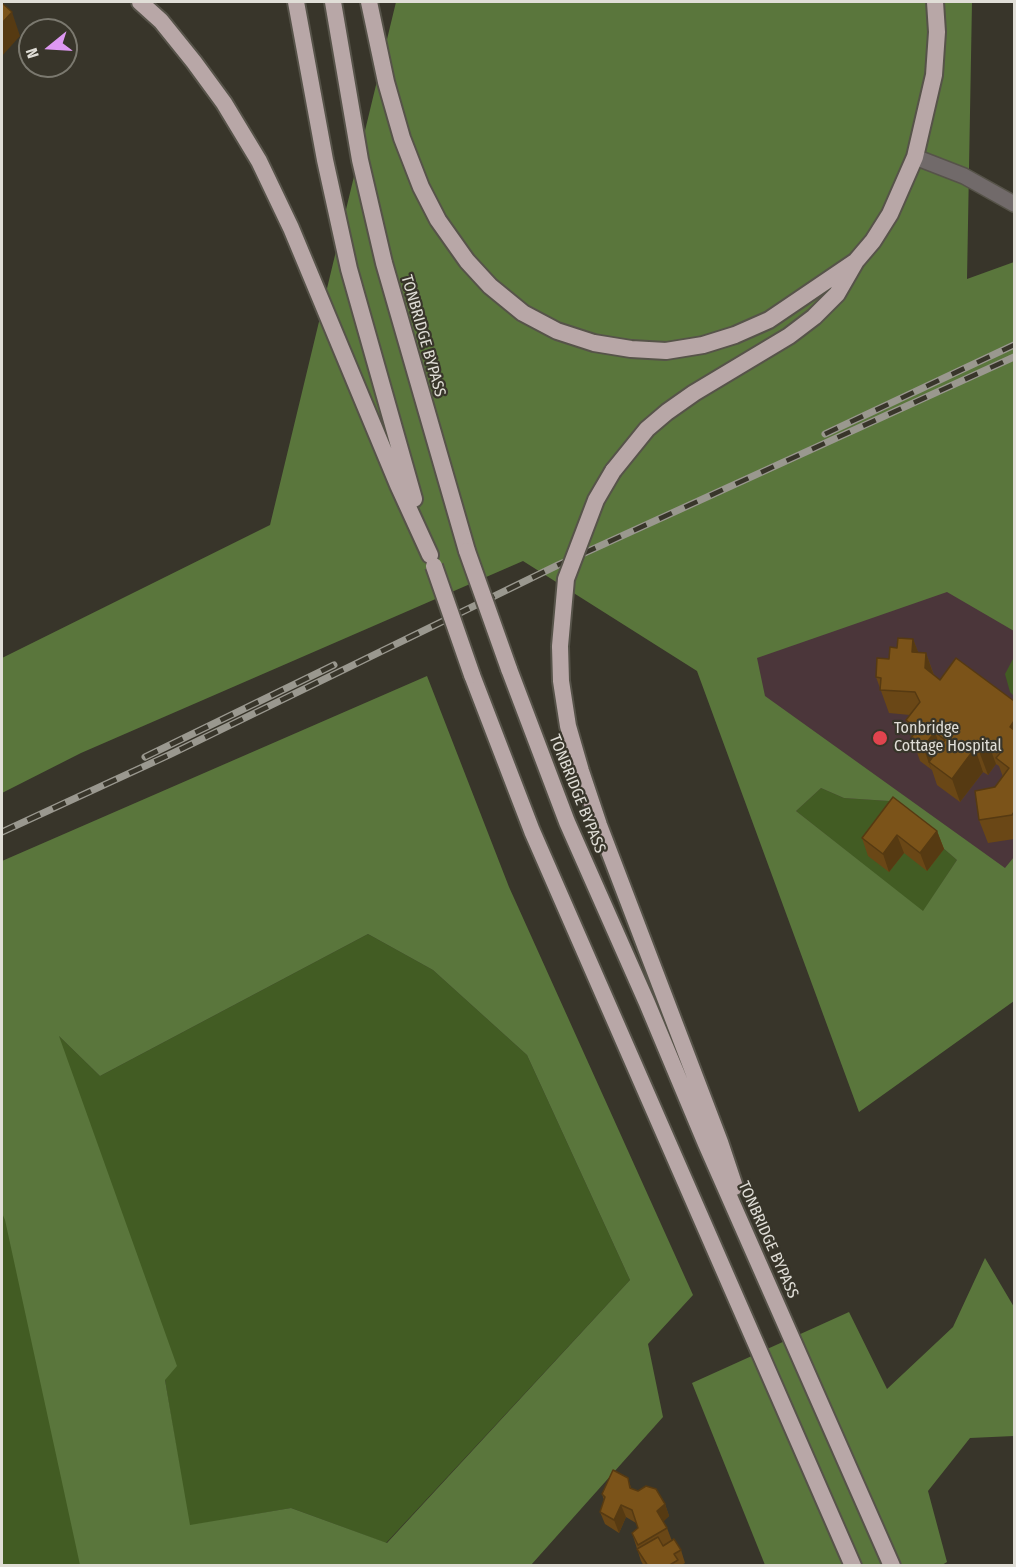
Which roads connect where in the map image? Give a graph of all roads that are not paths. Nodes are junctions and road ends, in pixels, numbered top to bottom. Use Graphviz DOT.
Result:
graph roads {
  1 [pos="140,2"];
  2 [pos="296,2"];
  3 [pos="333,2"];
  4 [pos="369,2"];
  5 [pos="935,2"];
  6 [pos="915,157"];
  7 [pos="1014,204"];
  8 [pos="856,261"];
  9 [pos="432,561"];
  10 [pos="763,1271"];
  11 [pos="853,1566"];
  12 [pos="892,1566"];
  1 -- 9 [label="highway"];
  2 -- 9 [label="highway"];
  3 -- 10 [label="highway, TONBRIDGE BYPASS, bridge"];
  4 -- 8 [label="highway"];
  5 -- 6 [label="highway"];
  6 -- 7 [label="street"];
  6 -- 8 [label="highway"];
  8 -- 10 [label="highway, bridge"];
  9 -- 11 [label="highway, bridge"];
  10 -- 12 [label="highway, TONBRIDGE BYPASS"];
}
